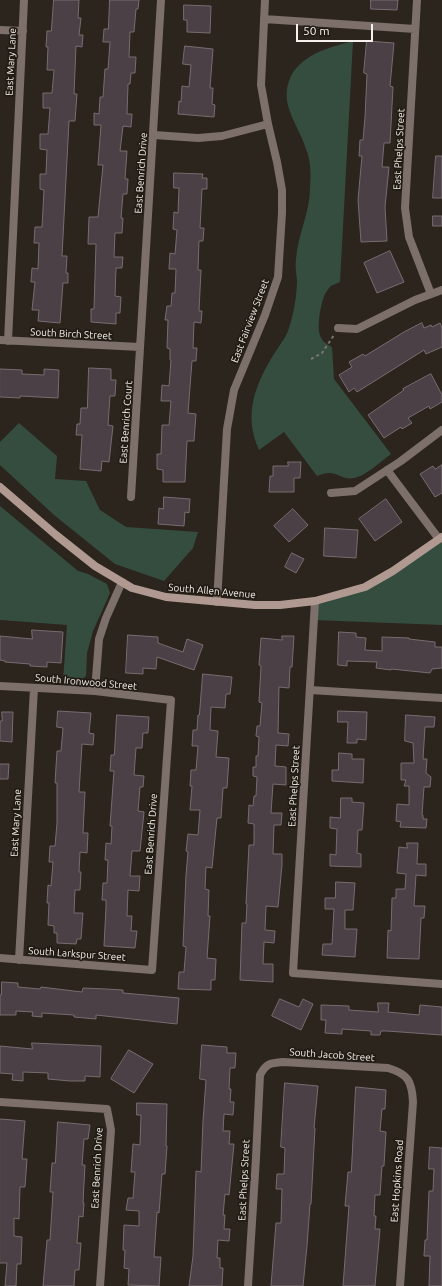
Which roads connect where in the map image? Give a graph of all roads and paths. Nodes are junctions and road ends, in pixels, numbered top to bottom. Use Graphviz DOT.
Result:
graph roads {
  1 [pos="24,0"];
  2 [pos="161,0"];
  3 [pos="265,0"];
  4 [pos="417,0"];
  5 [pos="264,18"];
  6 [pos="415,29"];
  7 [pos="0,30"];
  8 [pos="23,31"];
  9 [pos="268,124"];
  10 [pos="154,135"];
  11 [pos="442,290"];
  12 [pos="431,294"];
  13 [pos="338,328"];
  14 [pos="4,340"];
  15 [pos="140,347"];
  16 [pos="311,359"];
  17 [pos="442,430"];
  18 [pos="387,470"];
  19 [pos="0,487"];
  20 [pos="331,493"];
  21 [pos="131,497"];
  22 [pos="440,538"];
  23 [pos="122,582"];
  24 [pos="218,602"];
  25 [pos="315,602"];
  26 [pos="0,686"];
  27 [pos="34,688"];
  28 [pos="310,690"];
  29 [pos="95,691"];
  30 [pos="442,698"];
  31 [pos="171,700"];
  32 [pos="0,958"];
  33 [pos="18,960"];
  34 [pos="152,970"];
  35 [pos="442,984"];
  36 [pos="260,1075"];
  37 [pos="407,1078"];
  38 [pos="0,1102"];
  39 [pos="100,1286"];
  40 [pos="248,1286"];
  41 [pos="400,1286"];
  1 -- 8 [label="street, East Mary Lane"];
  2 -- 10 [label="street, East Benrich Drive"];
  3 -- 5 [label="street, East Fairview Street"];
  4 -- 6 [label="street, East Phelps Street"];
  5 -- 6 [label="street"];
  5 -- 9 [label="street, East Fairview Street"];
  6 -- 12 [label="street, East Phelps Street"];
  7 -- 8 [label="street"];
  8 -- 14 [label="street, East Mary Lane"];
  9 -- 10 [label="street"];
  9 -- 24 [label="street, East Fairview Street"];
  10 -- 15 [label="street, East Benrich Drive"];
  11 -- 12 [label="street"];
  12 -- 13 [label="street"];
  13 -- 16 [label="path"];
  14 -- 15 [label="street, South Birch Street"];
  15 -- 21 [label="street, East Benrich Court"];
  17 -- 18 [label="street"];
  18 -- 20 [label="street"];
  18 -- 22 [label="street"];
  19 -- 23 [label="street, South Allen Avenue"];
  22 -- 25 [label="street, South Allen Avenue"];
  23 -- 24 [label="street, South Allen Avenue"];
  23 -- 29 [label="street"];
  24 -- 25 [label="street, South Allen Avenue"];
  25 -- 28 [label="street, East Phelps Street"];
  26 -- 27 [label="street, South Ironwood Street"];
  27 -- 29 [label="street, South Ironwood Street"];
  27 -- 33 [label="street, East Mary Lane"];
  28 -- 30 [label="street"];
  28 -- 35 [label="street, East Phelps Street"];
  29 -- 31 [label="street, South Ironwood Street"];
  31 -- 34 [label="street, East Benrich Drive"];
  32 -- 33 [label="street, South Larkspur Street"];
  33 -- 34 [label="street, South Larkspur Street"];
  36 -- 37 [label="street, South Jacob Street"];
  36 -- 40 [label="street, East Phelps Street"];
  37 -- 41 [label="street, East Hopkins Road"];
  38 -- 39 [label="street, East Benrich Drive"];
}
